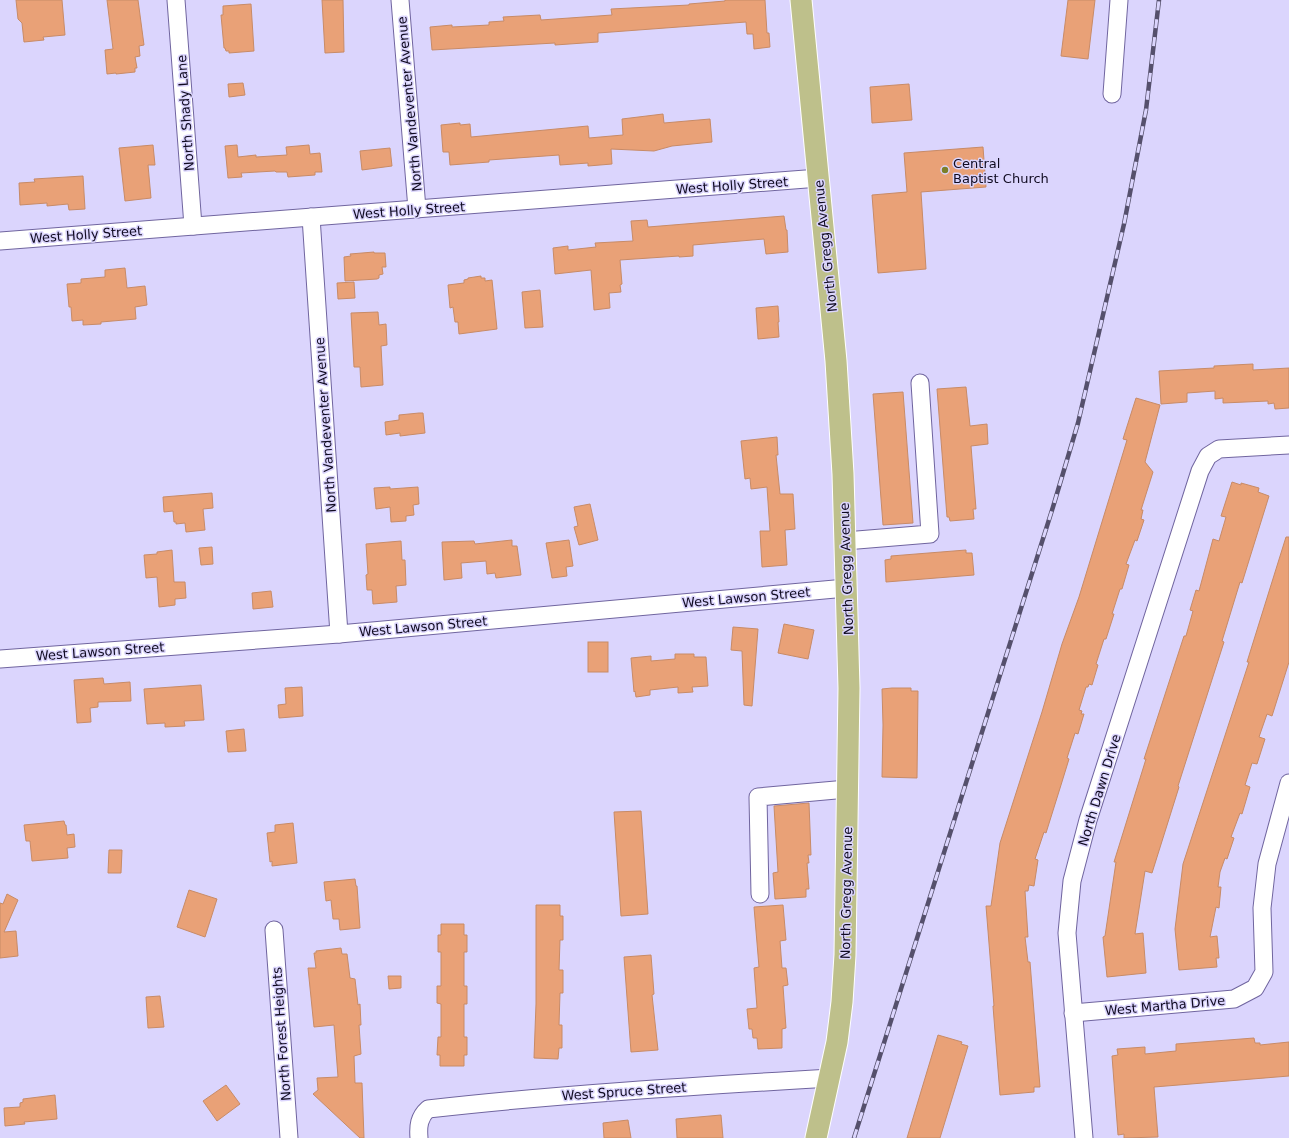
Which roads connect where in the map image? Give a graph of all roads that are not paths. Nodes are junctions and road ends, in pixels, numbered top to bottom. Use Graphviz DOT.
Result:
graph roads {
  1 [pos="176,0"];
  2 [pos="400,0"];
  3 [pos="802,0"];
  4 [pos="1119,0"];
  5 [pos="1112,94"];
  6 [pos="819,178"];
  7 [pos="417,209"];
  8 [pos="310,217"];
  9 [pos="193,226"];
  10 [pos="0,241"];
  11 [pos="920,383"];
  12 [pos="1289,445"];
  13 [pos="845,541"];
  14 [pos="846,588"];
  15 [pos="339,634"];
  16 [pos="0,659"];
  17 [pos="1289,783"];
  18 [pos="847,789"];
  19 [pos="760,894"];
  20 [pos="274,930"];
  21 [pos="1073,1013"];
  22 [pos="830,1078"];
  23 [pos="289,1138"];
  24 [pos="419,1138"];
  25 [pos="816,1138"];
  26 [pos="1084,1138"];
  1 -- 9 [label="street, North Shady Lane"];
  2 -- 7 [label="street, North Vandeventer Avenue"];
  3 -- 6 [label="main road, North Gregg Avenue"];
  4 -- 5 [label="street"];
  6 -- 7 [label="street, West Holly Street"];
  6 -- 13 [label="main road, North Gregg Avenue"];
  7 -- 8 [label="street, West Holly Street"];
  8 -- 9 [label="street, West Holly Street"];
  8 -- 15 [label="street, North Vandeventer Avenue"];
  9 -- 10 [label="street, West Holly Street"];
  11 -- 13 [label="street"];
  12 -- 21 [label="street, North Dawn Drive"];
  13 -- 14 [label="main road, North Gregg Avenue"];
  14 -- 15 [label="street, West Lawson Street"];
  14 -- 18 [label="main road, North Gregg Avenue"];
  15 -- 16 [label="street, West Lawson Street"];
  17 -- 21 [label="street, West Martha Drive"];
  18 -- 19 [label="street"];
  18 -- 22 [label="main road, North Gregg Avenue"];
  20 -- 23 [label="street, North Forest Heights"];
  21 -- 26 [label="street, North Dawn Drive"];
  22 -- 24 [label="street, West Spruce Street"];
  22 -- 25 [label="main road, North Gregg Avenue"];
}
